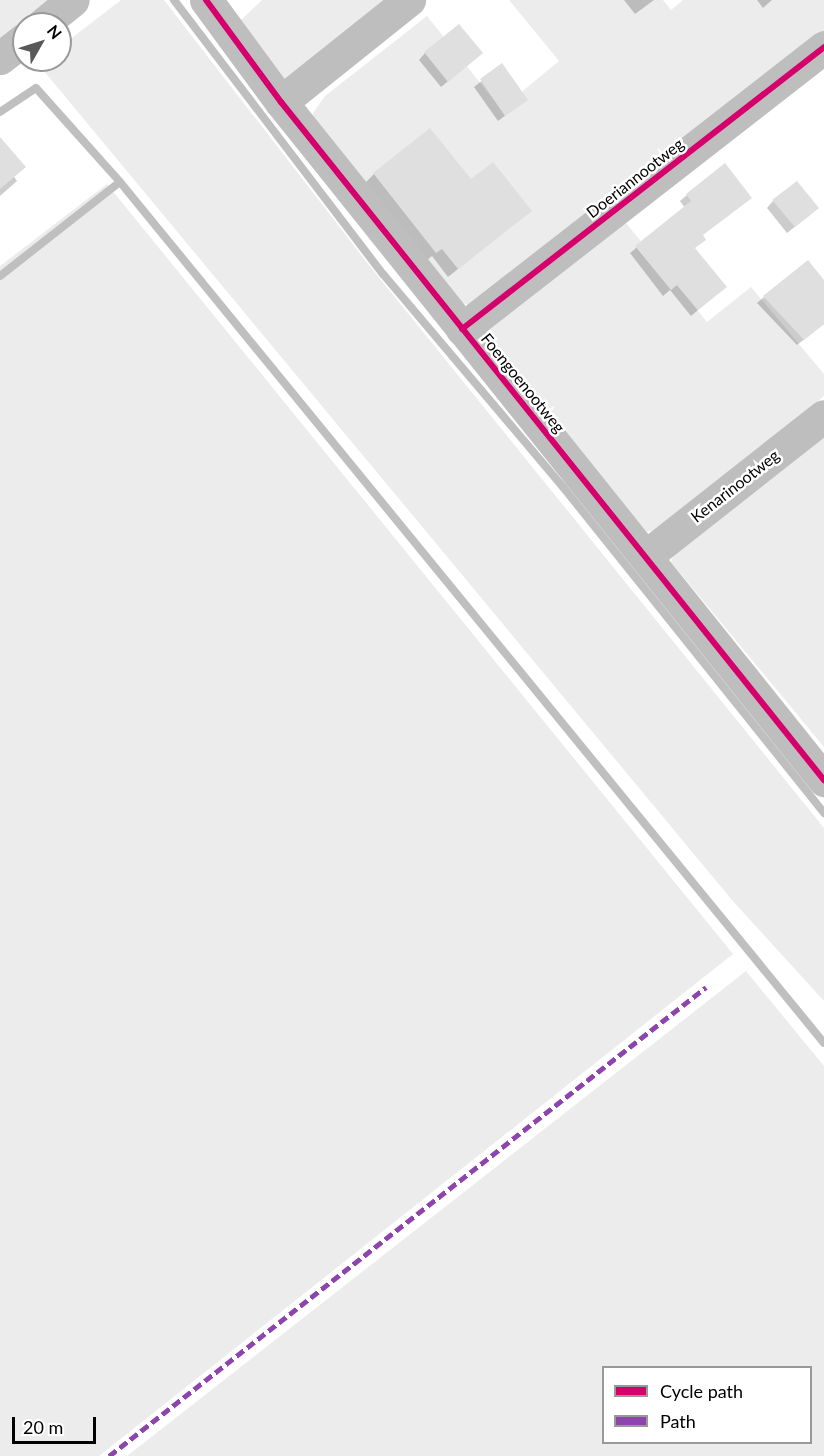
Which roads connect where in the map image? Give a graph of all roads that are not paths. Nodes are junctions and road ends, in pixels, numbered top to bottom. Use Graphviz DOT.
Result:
graph roads {
  1 [pos="73,0"];
  2 [pos="206,0"];
  3 [pos="409,0"];
  4 [pos="58,12"];
  5 [pos="824,47"];
  6 [pos="12,48"];
  7 [pos="0,58"];
  8 [pos="281,102"];
  9 [pos="462,329"];
  10 [pos="824,416"];
  11 [pos="646,556"];
  12 [pos="824,780"];
  1 -- 4 [label="street"];
  2 -- 8 [label="street, Foengoenootweg"];
  3 -- 8 [label="street"];
  5 -- 9 [label="street, Doeriannootweg"];
  6 -- 7 [label="street"];
  8 -- 9 [label="street, Foengoenootweg"];
  9 -- 11 [label="street, Foengoenootweg"];
  10 -- 11 [label="street, Kenarinootweg"];
  11 -- 12 [label="street, Foengoenootweg"];
}
